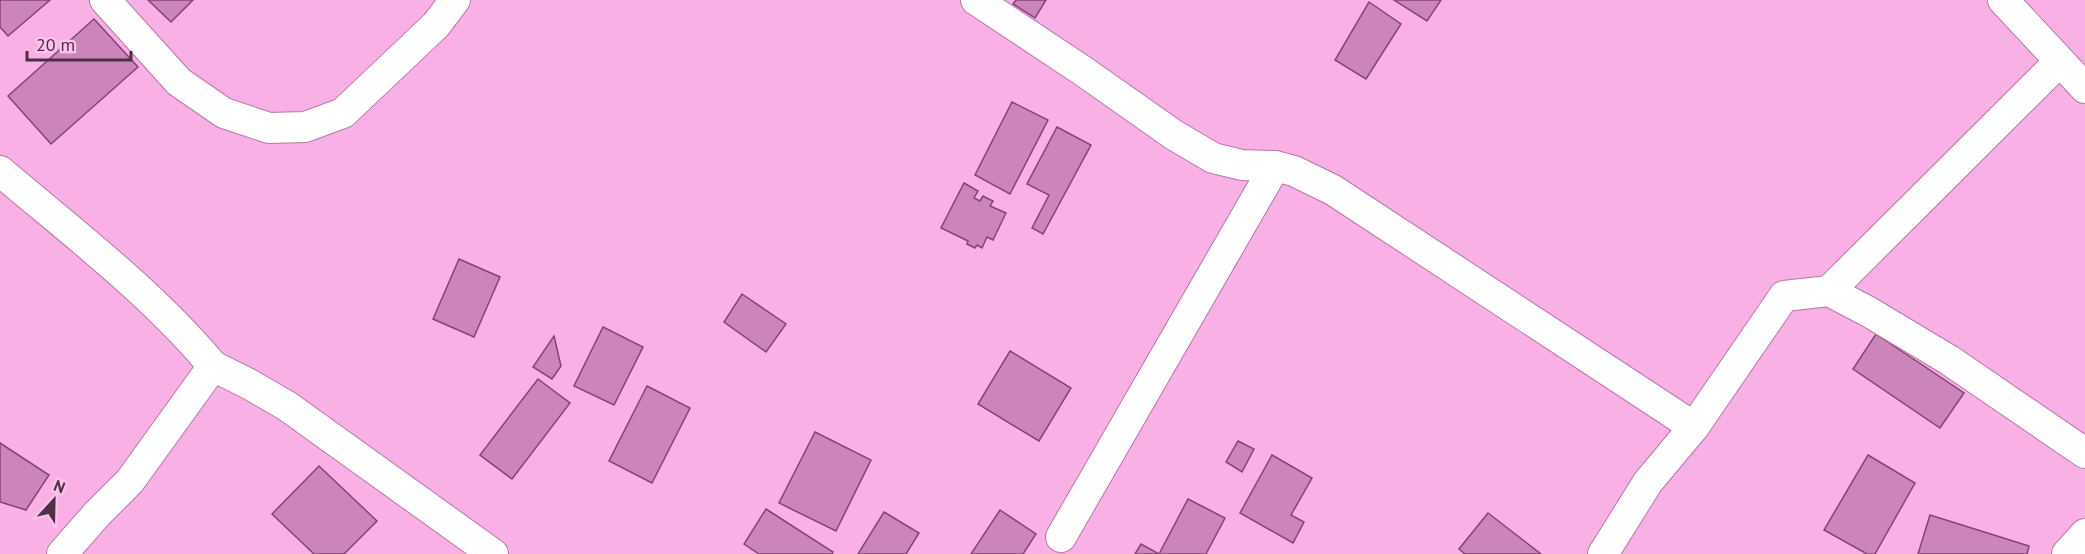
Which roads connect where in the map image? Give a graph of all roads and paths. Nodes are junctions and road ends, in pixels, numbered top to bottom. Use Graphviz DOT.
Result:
graph roads {
  1 [pos="105,0"];
  2 [pos="455,0"];
  3 [pos="976,0"];
  4 [pos="2003,0"];
  5 [pos="2059,62"];
  6 [pos="2085,88"];
  7 [pos="1275,166"];
  8 [pos="0,171"];
  9 [pos="1828,291"];
  10 [pos="213,366"];
  11 [pos="1694,427"];
  12 [pos="2085,453"];
  13 [pos="2085,534"];
  14 [pos="1061,537"];
  15 [pos="62,554"];
  16 [pos="493,554"];
  17 [pos="1603,554"];
  18 [pos="2067,554"];
  1 -- 2 [label="street"];
  3 -- 7 [label="street"];
  4 -- 5 [label="street"];
  5 -- 6 [label="street"];
  5 -- 9 [label="street"];
  7 -- 11 [label="street"];
  7 -- 14 [label="street"];
  8 -- 10 [label="street"];
  9 -- 11 [label="street"];
  9 -- 12 [label="street"];
  10 -- 15 [label="street"];
  10 -- 16 [label="street"];
  11 -- 17 [label="street"];
  13 -- 18 [label="street"];
}
